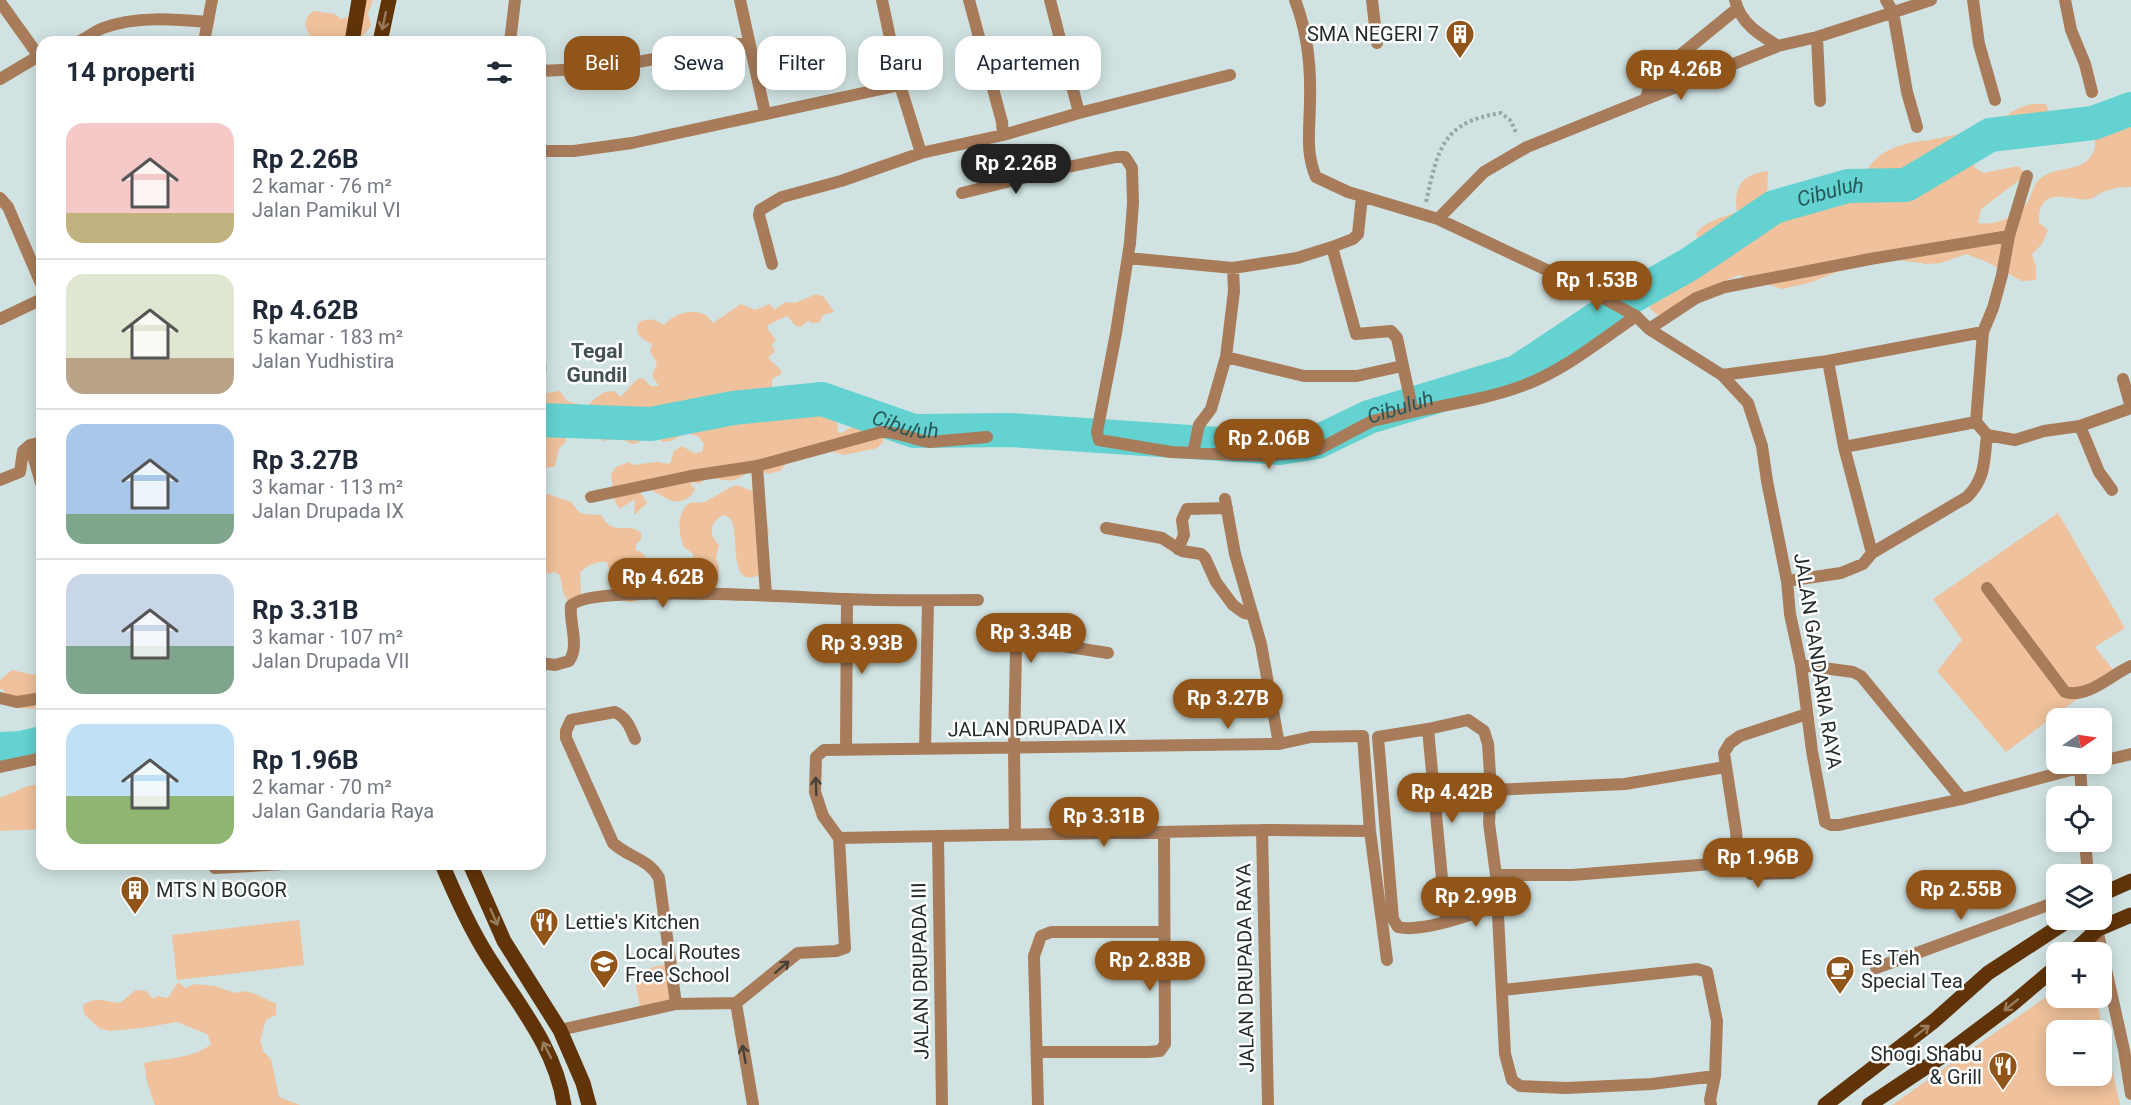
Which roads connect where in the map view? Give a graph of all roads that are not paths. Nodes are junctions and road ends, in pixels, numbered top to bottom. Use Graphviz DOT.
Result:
graph roads {
  1 [pos="212,0"];
  2 [pos="359,0"];
  3 [pos="389,0"];
  4 [pos="515,0"];
  5 [pos="740,0"];
  6 [pos="882,0"];
  7 [pos="969,0"];
  8 [pos="1050,0"];
  9 [pos="1295,0"];
  10 [pos="1372,0"];
  11 [pos="1886,0"];
  12 [pos="1930,0"];
  13 [pos="1972,0"];
  14 [pos="2065,0"];
  15 [pos="0,3"];
  16 [pos="1734,6"];
  17 [pos="1893,12"];
  18 [pos="207,22"];
  19 [pos="88,36"];
  20 [pos="205,36"];
  21 [pos="353,36"];
  22 [pos="381,36"];
  23 [pos="511,36"];
  24 [pos="890,36"];
  25 [pos="1817,37"];
  26 [pos="749,42"];
  27 [pos="1377,43"];
  28 [pos="1778,46"];
  29 [pos="36,50"];
  30 [pos="36,58"];
  31 [pos="546,71"];
  32 [pos="1230,75"];
  33 [pos="0,80"];
  34 [pos="875,90"];
  35 [pos="902,90"];
  36 [pos="2092,92"];
  37 [pos="1646,98"];
  38 [pos="1995,99"];
  39 [pos="1820,101"];
  40 [pos="765,112"];
  41 [pos="1079,113"];
  42 [pos="1917,127"];
  43 [pos="1003,135"];
  44 [pos="546,151"];
  45 [pos="921,153"];
  46 [pos="2027,176"];
  47 [pos="962,193"];
  48 [pos="1362,196"];
  49 [pos="0,198"];
  50 [pos="1435,218"];
  51 [pos="2009,236"];
  52 [pos="1332,247"];
  53 [pos="1128,258"];
  54 [pos="772,264"];
  55 [pos="1233,268"];
  56 [pos="36,272"];
  57 [pos="36,302"];
  58 [pos="1636,316"];
  59 [pos="0,318"];
  60 [pos="1649,329"];
  61 [pos="1983,332"];
  62 [pos="1226,357"];
  63 [pos="1828,361"];
  64 [pos="1402,366"];
  65 [pos="1722,375"];
  66 [pos="2123,379"];
  67 [pos="1413,411"];
  68 [pos="1976,422"];
  69 [pos="2080,426"];
  70 [pos="1987,435"];
  71 [pos="987,436"];
  72 [pos="36,443"];
  73 [pos="1844,447"];
  74 [pos="1194,448"];
  75 [pos="757,466"];
  76 [pos="0,480"];
  77 [pos="2112,490"];
  78 [pos="591,497"];
  79 [pos="1106,528"];
  80 [pos="1179,549"];
  81 [pos="1872,553"];
  82 [pos="1787,581"];
  83 [pos="1987,588"];
  84 [pos="766,595"];
  85 [pos="847,599"];
  86 [pos="978,600"];
  87 [pos="928,601"];
  88 [pos="1253,615"];
  89 [pos="1108,652"];
  90 [pos="546,663"];
  91 [pos="1801,665"];
  92 [pos="2131,666"];
  93 [pos="0,698"];
  94 [pos="36,699"];
  95 [pos="1808,714"];
  96 [pos="1428,729"];
  97 [pos="635,739"];
  98 [pos="1279,744"];
  99 [pos="1014,748"];
  100 [pos="925,749"];
  101 [pos="846,750"];
  102 [pos="2131,754"];
  103 [pos="36,759"];
  104 [pos="2112,759"];
  105 [pos="0,767"];
  106 [pos="1725,767"];
  107 [pos="2054,774"];
  108 [pos="1491,790"];
  109 [pos="1962,799"];
  110 [pos="1262,830"];
  111 [pos="1370,831"];
  112 [pos="1164,832"];
  113 [pos="1015,835"];
  114 [pos="938,836"];
  115 [pos="839,838"];
  116 [pos="1738,862"];
  117 [pos="445,870"];
  118 [pos="473,870"];
  119 [pos="1792,873"];
  120 [pos="1496,875"];
  121 [pos="2131,881"];
  122 [pos="2112,890"];
  123 [pos="1497,906"];
  124 [pos="2046,906"];
  125 [pos="2131,915"];
  126 [pos="2112,920"];
  127 [pos="1446,921"];
  128 [pos="2054,930"];
  129 [pos="2091,930"];
  130 [pos="2098,930"];
  131 [pos="1164,932"];
  132 [pos="2081,942"];
  133 [pos="1387,960"];
  134 [pos="1876,969"];
  135 [pos="2046,975"];
  136 [pos="1503,990"];
  137 [pos="736,1003"];
  138 [pos="676,1004"];
  139 [pos="560,1030"];
  140 [pos="2128,1049"];
  141 [pos="1036,1052"];
  142 [pos="1715,1076"];
  143 [pos="2131,1094"];
  144 [pos="564,1105"];
  145 [pos="589,1105"];
  146 [pos="753,1105"];
  147 [pos="942,1105"];
  148 [pos="1038,1105"];
  149 [pos="1268,1105"];
  150 [pos="1711,1105"];
  151 [pos="1826,1105"];
  152 [pos="1869,1105"];
  1 -- 18 [label="street"];
  2 -- 21 [label="main road"];
  3 -- 22 [label="main road, one-way"];
  4 -- 23 [label="street"];
  5 -- 26 [label="street"];
  6 -- 24 [label="street"];
  7 -- 43 [label="street"];
  8 -- 41 [label="street"];
  9 -- 48 [label="street, JALAN GANDARIA RAYA"];
  10 -- 27 [label="street"];
  11 -- 17 [label="street"];
  12 -- 17 [label="street"];
  13 -- 38 [label="street"];
  14 -- 36 [label="street"];
  15 -- 29 [label="street"];
  16 -- 28 [label="street"];
  16 -- 37 [label="street"];
  17 -- 25 [label="street"];
  17 -- 42 [label="street"];
  18 -- 19 [label="street"];
  18 -- 20 [label="street"];
  25 -- 28 [label="street"];
  25 -- 39 [label="street"];
  26 -- 31 [label="street"];
  26 -- 40 [label="street"];
  28 -- 37 [label="street"];
  30 -- 33 [label="street"];
  32 -- 41 [label="street"];
  34 -- 40 [label="street"];
  35 -- 45 [label="street"];
  37 -- 50 [label="street"];
  40 -- 44 [label="street"];
  41 -- 43 [label="street"];
  43 -- 45 [label="street"];
  45 -- 54 [label="street"];
  46 -- 51 [label="street"];
  47 -- 53 [label="street"];
  48 -- 50 [label="street, JALAN GANDARIA RAYA"];
  48 -- 52 [label="street"];
  49 -- 56 [label="street"];
  50 -- 58 [label="street, JALAN GANDARIA RAYA"];
  51 -- 60 [label="street"];
  51 -- 61 [label="street"];
  52 -- 55 [label="street"];
  52 -- 64 [label="street"];
  53 -- 55 [label="street"];
  53 -- 74 [label="street"];
  55 -- 62 [label="street"];
  57 -- 59 [label="street"];
  58 -- 60 [label="street, JALAN GANDARIA RAYA"];
  58 -- 67 [label="street"];
  60 -- 65 [label="street, JALAN GANDARIA RAYA"];
  61 -- 63 [label="street"];
  61 -- 68 [label="street"];
  62 -- 64 [label="street"];
  62 -- 74 [label="street"];
  63 -- 65 [label="street"];
  63 -- 73 [label="street"];
  64 -- 67 [label="street"];
  65 -- 82 [label="street, JALAN GANDARIA RAYA"];
  66 -- 69 [label="street"];
  67 -- 74 [label="street"];
  68 -- 70 [label="street"];
  68 -- 73 [label="street"];
  69 -- 70 [label="street"];
  69 -- 77 [label="street"];
  70 -- 81 [label="street"];
  71 -- 75 [label="street"];
  72 -- 76 [label="street"];
  73 -- 81 [label="street"];
  75 -- 78 [label="street"];
  75 -- 84 [label="street"];
  79 -- 80 [label="street"];
  80 -- 88 [label="street"];
  80 -- 88 [label="street"];
  81 -- 82 [label="street"];
  82 -- 91 [label="street, JALAN GANDARIA RAYA"];
  83 -- 92 [label="street"];
  84 -- 85 [label="street"];
  84 -- 90 [label="street"];
  85 -- 87 [label="street"];
  85 -- 101 [label="street"];
  86 -- 87 [label="street"];
  87 -- 100 [label="street"];
  88 -- 98 [label="street"];
  89 -- 99 [label="street"];
  91 -- 95 [label="street, JALAN GANDARIA RAYA"];
  91 -- 109 [label="street"];
  93 -- 94 [label="street"];
  95 -- 106 [label="street"];
  95 -- 109 [label="street, JALAN GANDARIA RAYA"];
  96 -- 108 [label="street"];
  96 -- 127 [label="street"];
  96 -- 127 [label="street"];
  97 -- 138 [label="street"];
  98 -- 99 [label="street, JALAN DRUPADA IX"];
  98 -- 111 [label="street, JALAN DRUPADA IX"];
  99 -- 100 [label="street, JALAN DRUPADA IX"];
  99 -- 113 [label="street"];
  100 -- 101 [label="street, JALAN DRUPADA IX"];
  115 -- 101 [label="street, JALAN DRUPADA IX, one-way"];
  102 -- 104 [label="street"];
  103 -- 105 [label="street"];
  106 -- 108 [label="street"];
  106 -- 116 [label="street"];
  107 -- 109 [label="street, JALAN GANDARIA RAYA"];
  108 -- 120 [label="street"];
  110 -- 111 [label="street"];
  110 -- 112 [label="street"];
  110 -- 149 [label="street, JALAN DRUPADA RAYA"];
  111 -- 133 [label="street, JALAN DRUPADA IX"];
  112 -- 113 [label="street"];
  112 -- 131 [label="street"];
  113 -- 114 [label="street"];
  114 -- 115 [label="street"];
  114 -- 147 [label="street, JALAN DRUPADA III"];
  137 -- 115 [label="street, one-way"];
  116 -- 119 [label="street"];
  116 -- 120 [label="street"];
  144 -- 117 [label="main road, one-way"];
  118 -- 139 [label="main road, one-way"];
  120 -- 123 [label="street"];
  121 -- 122 [label="main road"];
  123 -- 127 [label="street"];
  123 -- 136 [label="street"];
  124 -- 134 [label="street"];
  125 -- 126 [label="main road"];
  151 -- 128 [label="main road, one-way"];
  129 -- 132 [label="main road"];
  130 -- 140 [label="street"];
  131 -- 141 [label="street"];
  131 -- 141 [label="street"];
  135 -- 152 [label="main road, one-way"];
  136 -- 142 [label="street"];
  136 -- 142 [label="street"];
  137 -- 138 [label="street"];
  146 -- 137 [label="street, one-way"];
  138 -- 139 [label="street"];
  139 -- 145 [label="main road"];
  140 -- 143 [label="street"];
  141 -- 148 [label="street"];
  142 -- 150 [label="street"];
}
